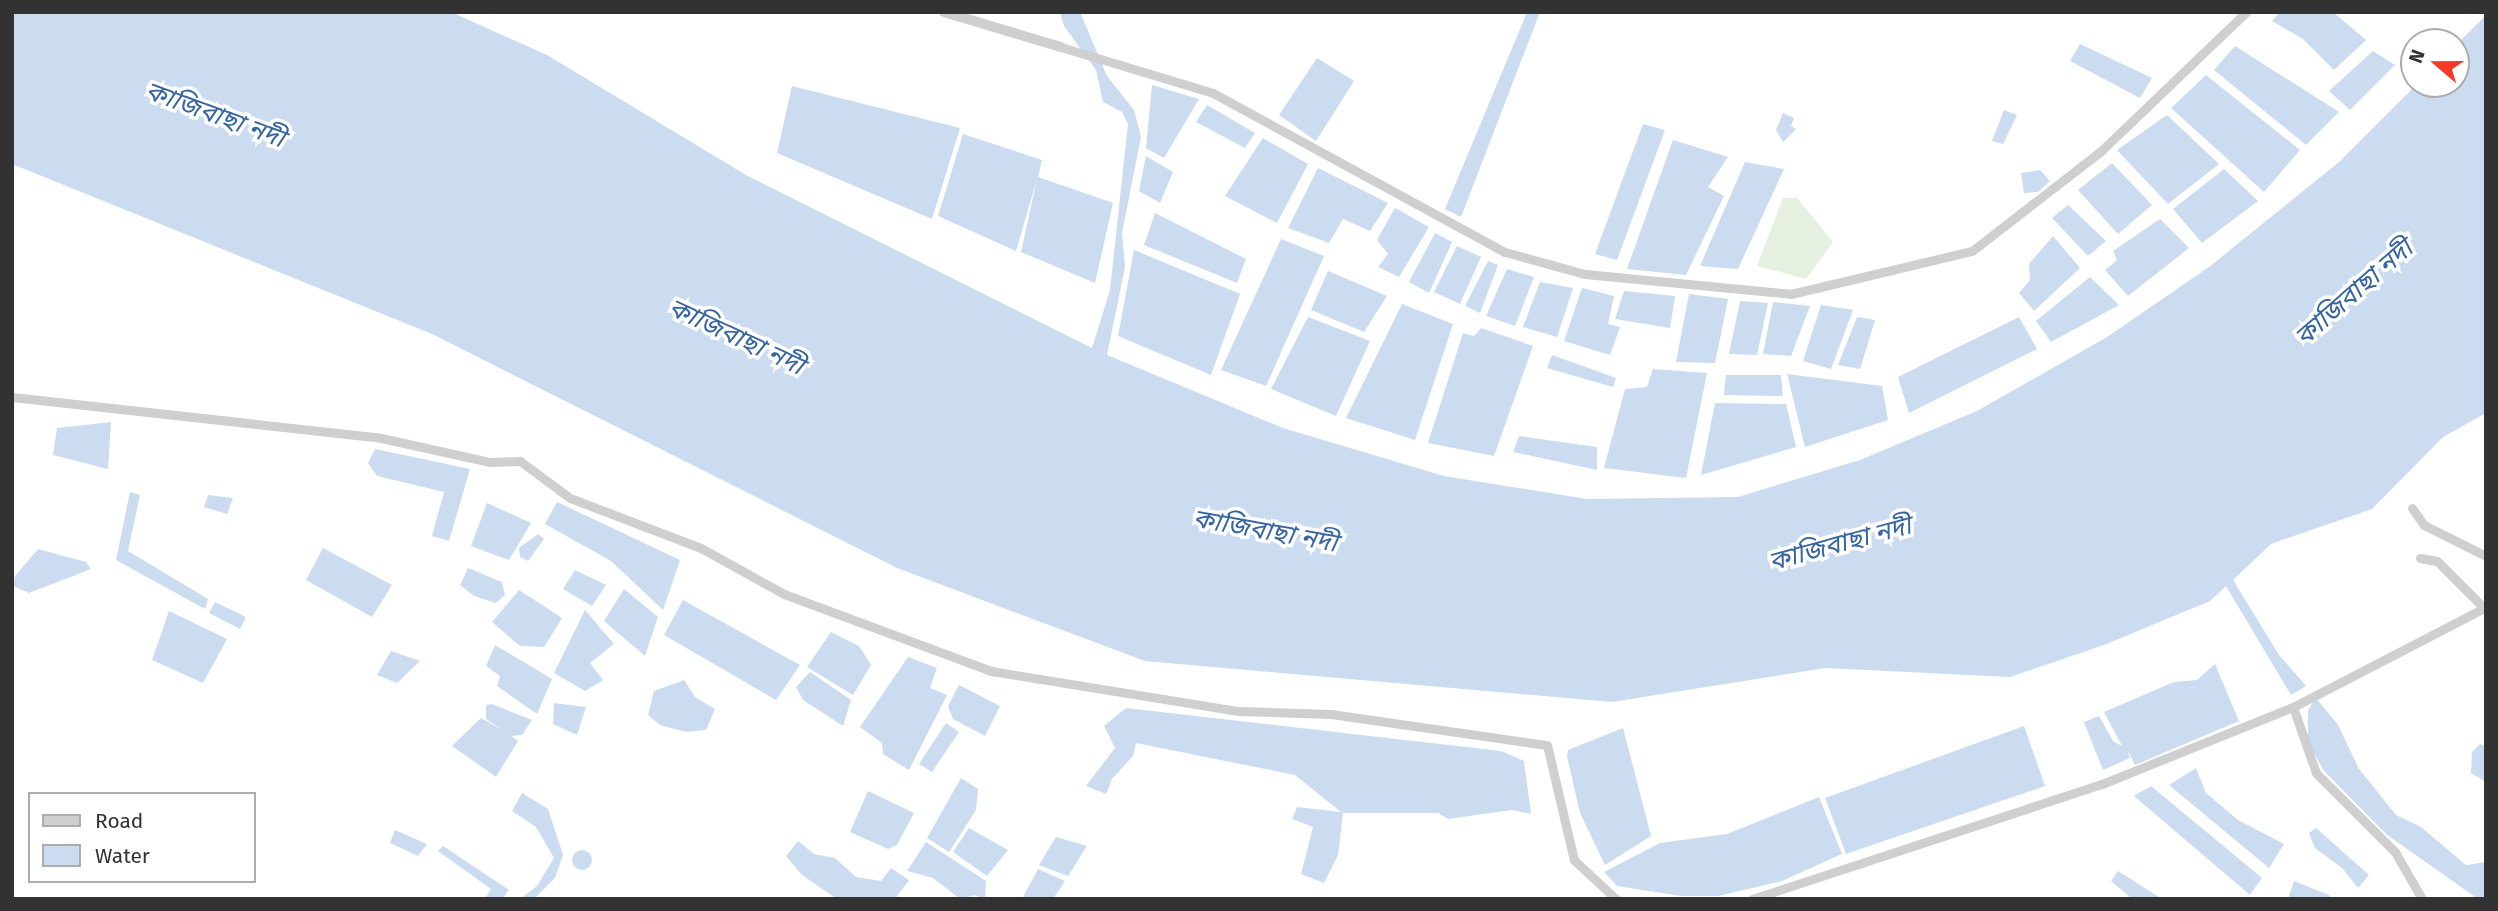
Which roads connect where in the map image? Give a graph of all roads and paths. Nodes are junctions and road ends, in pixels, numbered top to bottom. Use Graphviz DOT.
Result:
graph roads {
  1 [pos="944,12"];
  2 [pos="2246,12"];
  3 [pos="1061,47"];
  4 [pos="12,397"];
  5 [pos="2412,508"];
  6 [pos="2486,556"];
  7 [pos="2420,558"];
  8 [pos="2485,608"];
  9 [pos="2293,706"];
  10 [pos="1616,899"];
  11 [pos="1752,899"];
  12 [pos="2422,899"];
  1 -- 3 [label="street"];
  2 -- 3 [label="street"];
  4 -- 10 [label="street"];
  5 -- 6 [label="street"];
  7 -- 8 [label="street"];
  8 -- 9 [label="street"];
  9 -- 11 [label="street"];
  9 -- 12 [label="street"];
}
